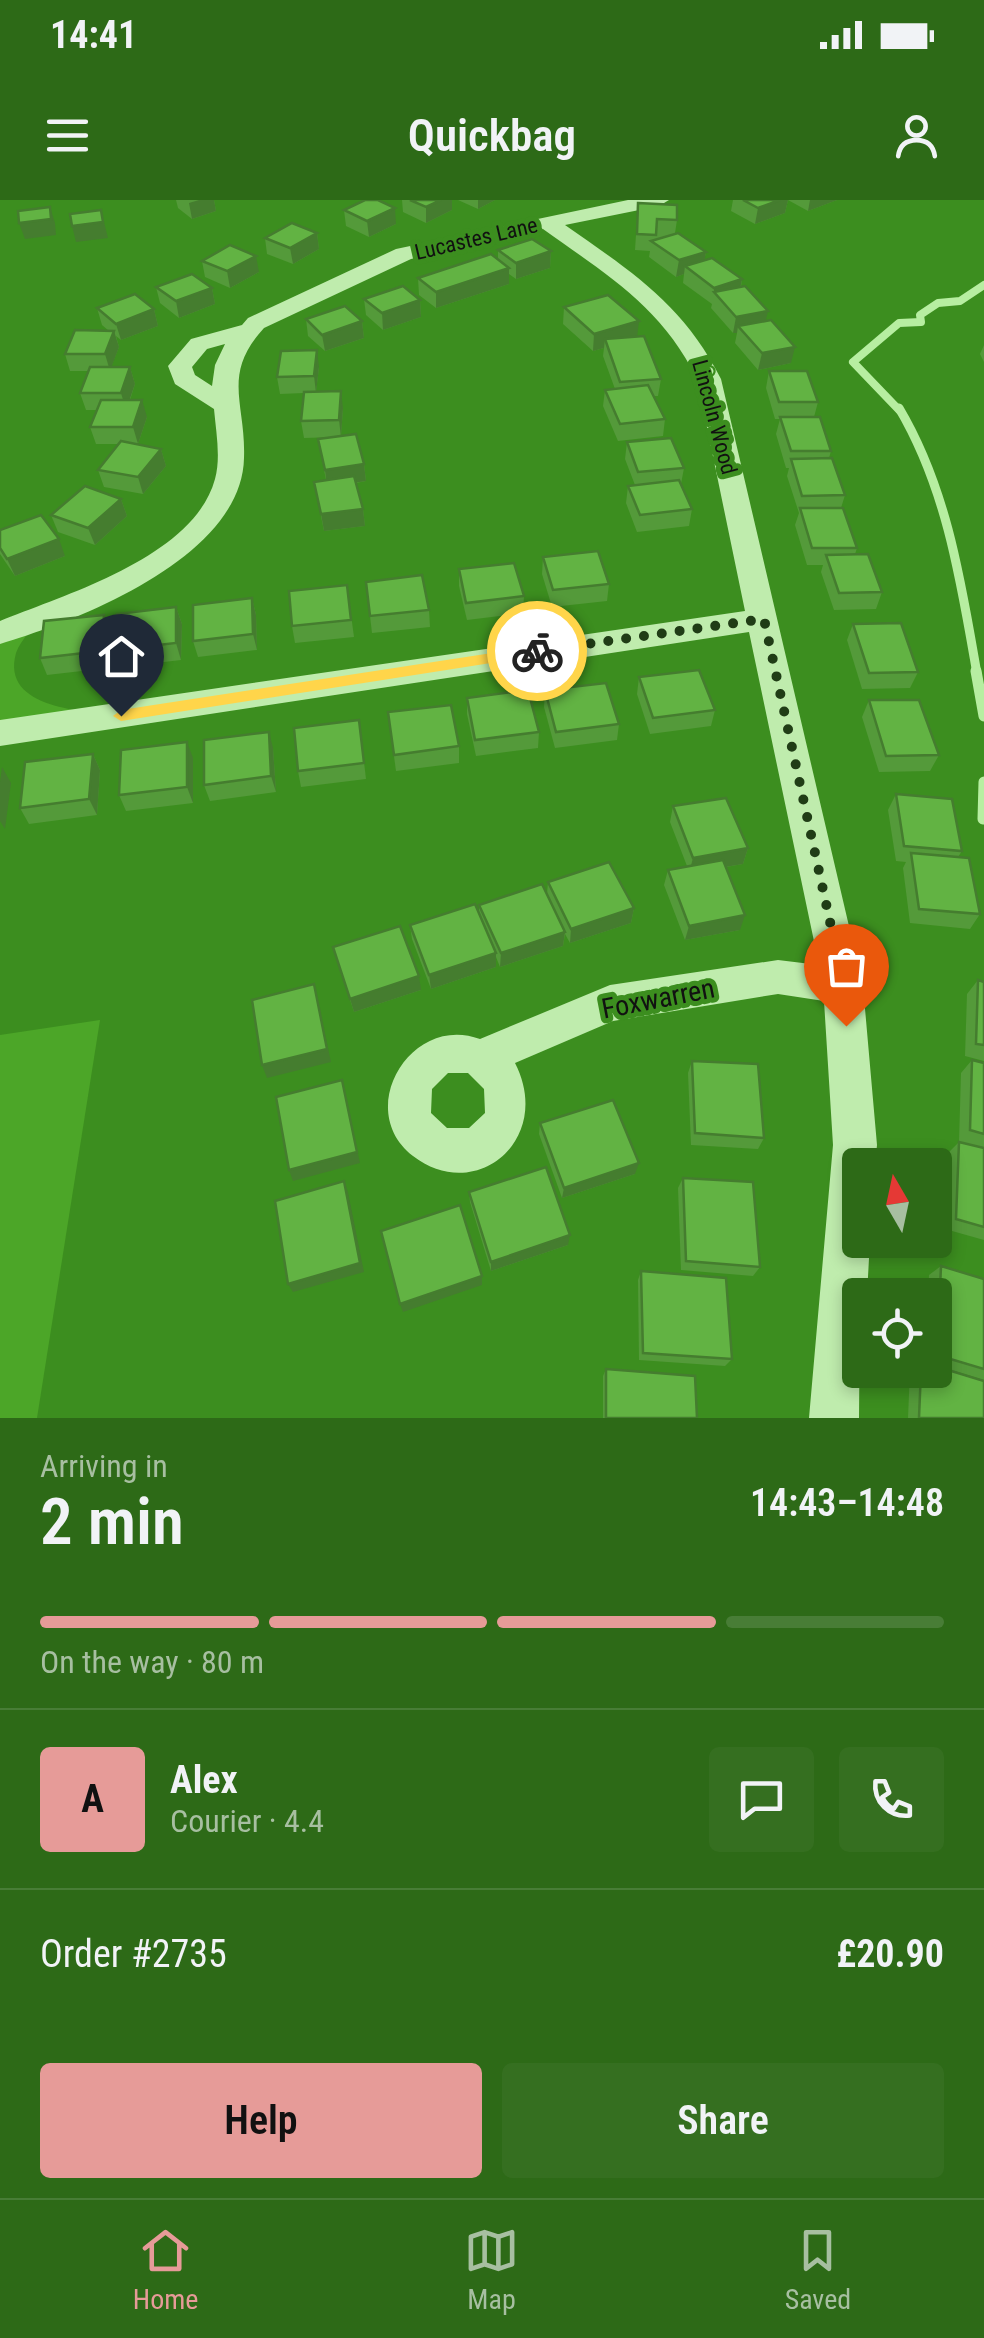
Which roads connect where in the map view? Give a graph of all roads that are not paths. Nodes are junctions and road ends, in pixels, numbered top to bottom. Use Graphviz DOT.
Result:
graph roads {
  1 [pos="659,200"];
  2 [pos="547,222"];
  3 [pos="248,330"];
  4 [pos="226,406"];
  5 [pos="766,628"];
  6 [pos="0,633"];
  7 [pos="0,733"];
  8 [pos="844,986"];
  9 [pos="481,1058"];
  10 [pos="834,1418"];
  1 -- 2 [label="street, Lucastes Lane"];
  2 -- 3 [label="street, Lucastes Lane"];
  2 -- 5 [label="street, Lincoln Wood"];
  3 -- 4 [label="street"];
  3 -- 4 [label="street, Lucastes Lane"];
  4 -- 6 [label="street"];
  5 -- 7 [label="street"];
  5 -- 8 [label="street, Lincoln Wood"];
  8 -- 9 [label="street, Foxwarren"];
  8 -- 10 [label="street, Lincoln Wood"];
}
